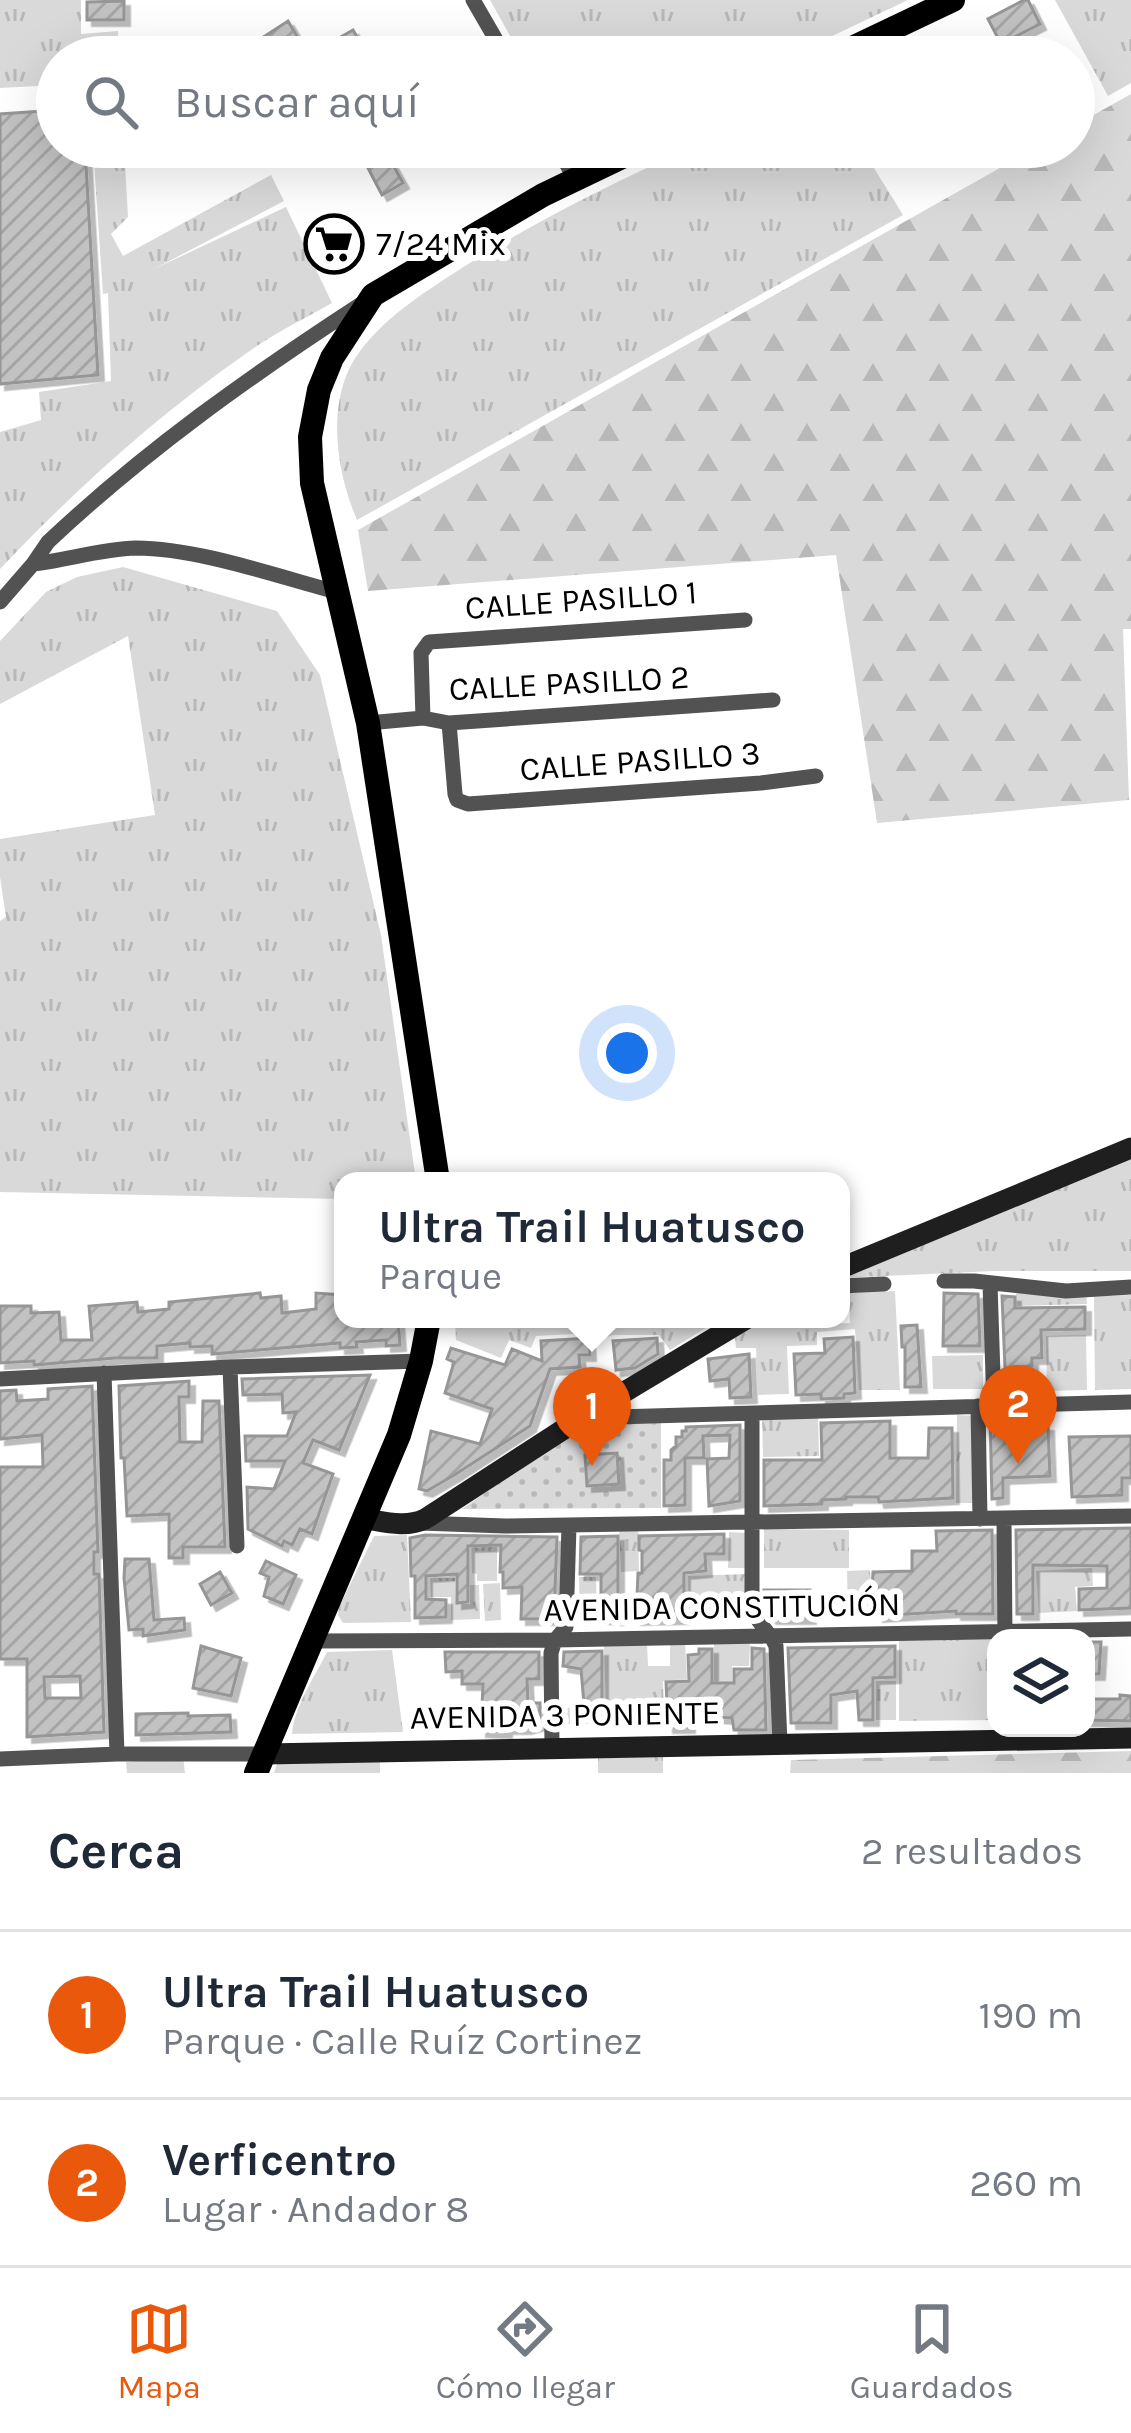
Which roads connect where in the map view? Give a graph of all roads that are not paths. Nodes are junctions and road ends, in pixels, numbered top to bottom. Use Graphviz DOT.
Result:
graph roads {
  1 [pos="473,0"];
  2 [pos="952,0"];
  3 [pos="494,36"];
  4 [pos="877,36"];
  5 [pos="569,168"];
  6 [pos="598,168"];
  7 [pos="575,179"];
  8 [pos="374,296"];
  9 [pos="33,564"];
  10 [pos="340,593"];
  11 [pos="0,602"];
  12 [pos="745,620"];
  13 [pos="773,700"];
  14 [pos="423,718"];
  15 [pos="368,723"];
  16 [pos="449,723"];
  17 [pos="816,776"];
  18 [pos="1131,1148"];
  19 [pos="437,1172"];
  20 [pos="850,1264"];
  21 [pos="944,1281"];
  22 [pos="884,1284"];
  23 [pos="990,1284"];
  24 [pos="850,1286"];
  25 [pos="1131,1287"];
  26 [pos="427,1328"];
  27 [pos="731,1328"];
  28 [pos="421,1360"];
  29 [pos="230,1367"];
  30 [pos="104,1372"];
  31 [pos="0,1379"];
  32 [pos="1131,1402"];
  33 [pos="986,1406"];
  34 [pos="752,1414"];
  35 [pos="581,1418"];
  36 [pos="1131,1516"];
  37 [pos="1004,1518"];
  38 [pos="980,1519"];
  39 [pos="366,1520"];
  40 [pos="417,1522"];
  41 [pos="752,1522"];
  42 [pos="569,1525"];
  43 [pos="236,1546"];
  44 [pos="1005,1629"];
  45 [pos="1131,1629"];
  46 [pos="1095,1631"];
  47 [pos="987,1635"];
  48 [pos="771,1636"];
  49 [pos="554,1640"];
  50 [pos="314,1641"];
  51 [pos="987,1735"];
  52 [pos="1095,1737"];
  53 [pos="1131,1738"];
  54 [pos="780,1744"];
  55 [pos="552,1748"];
  56 [pos="117,1754"];
  57 [pos="0,1759"];
  58 [pos="260,1764"];
  59 [pos="16,1773"];
  1 -- 3 [label="street"];
  2 -- 4 [label="main road"];
  5 -- 7 [label="street"];
  6 -- 7 [label="main road"];
  7 -- 8 [label="main road"];
  8 -- 9 [label="street"];
  8 -- 10 [label="main road"];
  9 -- 10 [label="street"];
  9 -- 11 [label="street"];
  10 -- 15 [label="main road"];
  12 -- 14 [label="street, CALLE PASILLO 1"];
  13 -- 16 [label="street, CALLE PASILLO 2"];
  14 -- 15 [label="street, CALLE PASILLO 2"];
  14 -- 16 [label="street, CALLE PASILLO 2"];
  15 -- 19 [label="main road"];
  16 -- 17 [label="street, CALLE PASILLO 3"];
  18 -- 20 [label="street"];
  21 -- 23 [label="street"];
  22 -- 24 [label="street"];
  23 -- 25 [label="street"];
  23 -- 33 [label="street"];
  26 -- 28 [label="main road"];
  27 -- 35 [label="street"];
  28 -- 29 [label="street"];
  28 -- 39 [label="main road"];
  29 -- 30 [label="street"];
  29 -- 43 [label="street"];
  30 -- 31 [label="street"];
  30 -- 56 [label="street"];
  32 -- 33 [label="street"];
  33 -- 34 [label="street"];
  33 -- 38 [label="street"];
  34 -- 35 [label="street"];
  34 -- 41 [label="street"];
  35 -- 40 [label="street"];
  36 -- 37 [label="street"];
  37 -- 38 [label="street"];
  37 -- 44 [label="street"];
  38 -- 41 [label="street"];
  39 -- 40 [label="street"];
  39 -- 50 [label="main road"];
  40 -- 42 [label="street"];
  41 -- 42 [label="street"];
  41 -- 48 [label="street"];
  42 -- 49 [label="street"];
  45 -- 46 [label="street, AVENIDA CONSTITUCIÓN"];
  47 -- 48 [label="street, AVENIDA CONSTITUCIÓN"];
  48 -- 49 [label="street, AVENIDA CONSTITUCIÓN"];
  48 -- 54 [label="street"];
  49 -- 50 [label="street, AVENIDA CONSTITUCIÓN"];
  49 -- 55 [label="street"];
  50 -- 58 [label="main road"];
  51 -- 54 [label="street, AVENIDA 3 PONIENTE"];
  52 -- 53 [label="street, AVENIDA 3 PONIENTE"];
  54 -- 55 [label="street, AVENIDA 3 PONIENTE"];
  55 -- 58 [label="street, AVENIDA 3 PONIENTE"];
  56 -- 57 [label="street, AVENIDA 3 PONIENTE"];
  56 -- 58 [label="street, AVENIDA 3 PONIENTE"];
  57 -- 59 [label="street"];
}
